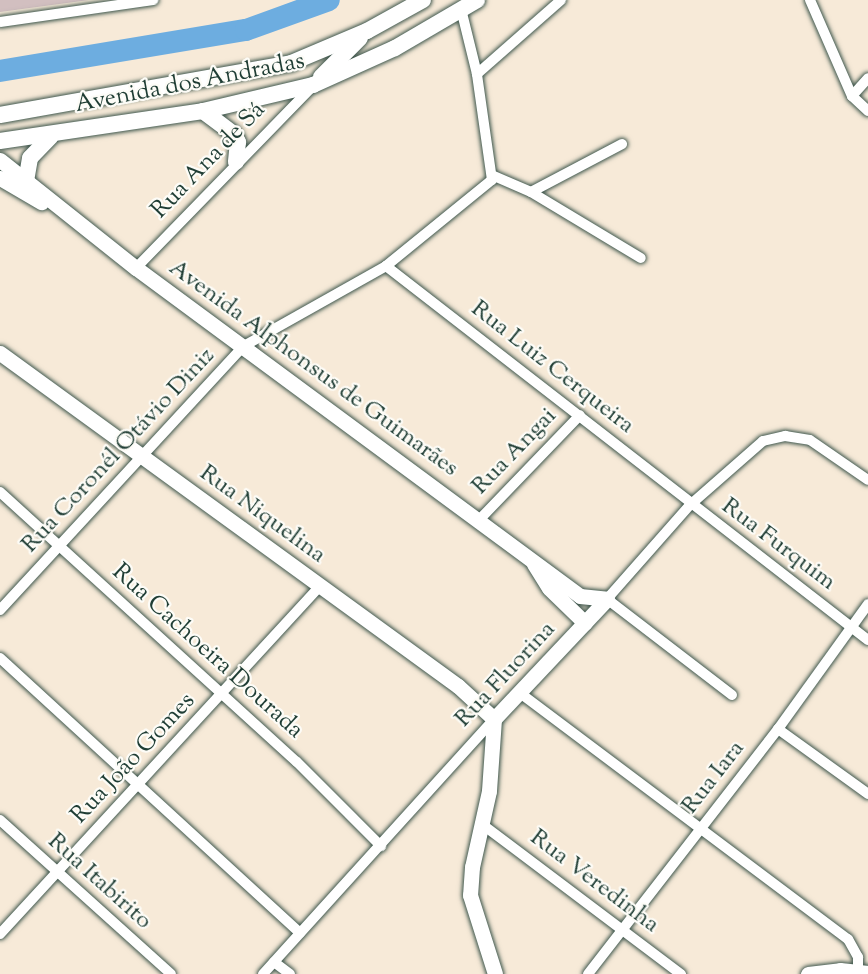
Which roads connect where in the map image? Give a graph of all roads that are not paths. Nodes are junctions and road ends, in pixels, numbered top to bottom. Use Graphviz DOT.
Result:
graph roads {
  1 [pos="153,0"];
  2 [pos="423,0"];
  3 [pos="477,0"];
  4 [pos="561,0"];
  5 [pos="810,0"];
  6 [pos="461,9"];
  7 [pos="0,22"];
  8 [pos="367,31"];
  9 [pos="477,74"];
  10 [pos="868,78"];
  11 [pos="313,85"];
  12 [pos="852,96"];
  13 [pos="203,111"];
  14 [pos="868,111"];
  15 [pos="0,115"];
  16 [pos="51,136"];
  17 [pos="0,141"];
  18 [pos="622,144"];
  19 [pos="0,160"];
  20 [pos="236,162"];
  21 [pos="494,176"];
  22 [pos="0,178"];
  23 [pos="13,187"];
  24 [pos="531,192"];
  25 [pos="641,258"];
  26 [pos="386,266"];
  27 [pos="136,268"];
  28 [pos="244,346"];
  29 [pos="0,353"];
  30 [pos="580,415"];
  31 [pos="141,457"];
  32 [pos="868,480"];
  33 [pos="0,492"];
  34 [pos="690,505"];
  35 [pos="480,519"];
  36 [pos="60,546"];
  37 [pos="533,562"];
  38 [pos="321,585"];
  39 [pos="607,599"];
  40 [pos="868,604"];
  41 [pos="0,610"];
  42 [pos="585,623"];
  43 [pos="852,628"];
  44 [pos="868,640"];
  45 [pos="0,658"];
  46 [pos="520,693"];
  47 [pos="222,695"];
  48 [pos="732,696"];
  49 [pos="494,719"];
  50 [pos="778,729"];
  51 [pos="138,786"];
  52 [pos="868,794"];
  53 [pos="0,820"];
  54 [pos="483,825"];
  55 [pos="701,828"];
  56 [pos="381,846"];
  57 [pos="57,873"];
  58 [pos="621,930"];
  59 [pos="300,933"];
  60 [pos="0,934"];
  61 [pos="274,962"];
  62 [pos="863,972"];
  63 [pos="171,974"];
  64 [pos="263,974"];
  65 [pos="290,974"];
  66 [pos="495,974"];
  67 [pos="588,974"];
  68 [pos="681,974"];
  69 [pos="808,974"];
  1 -- 7 [label="street"];
  2 -- 8 [label="main road, Avenida dos Andradas"];
  3 -- 6 [label="main road, Avenida dos Andradas"];
  4 -- 9 [label="street"];
  5 -- 12 [label="street"];
  6 -- 9 [label="street"];
  6 -- 11 [label="main road, Avenida dos Andradas"];
  8 -- 11 [label="main road"];
  8 -- 15 [label="main road, Avenida dos Andradas"];
  9 -- 21 [label="street"];
  10 -- 12 [label="street"];
  11 -- 13 [label="main road, Avenida dos Andradas"];
  11 -- 20 [label="street, Rua Ana de Sá"];
  12 -- 14 [label="street"];
  13 -- 16 [label="main road, Avenida dos Andradas"];
  13 -- 20 [label="main road"];
  16 -- 17 [label="main road, Avenida dos Andradas"];
  16 -- 23 [label="main road"];
  18 -- 24 [label="street"];
  19 -- 23 [label="street, Avenida Alphonsus de Guimarães"];
  20 -- 27 [label="street, Rua Ana de Sá"];
  21 -- 24 [label="street"];
  21 -- 26 [label="street, Rua Coronél Otávio Diniz"];
  22 -- 23 [label="street, Avenida Alphonsus de Guimarães"];
  23 -- 27 [label="street, Avenida Alphonsus de Guimarães"];
  24 -- 25 [label="street"];
  26 -- 28 [label="street, Rua Coronél Otávio Diniz"];
  26 -- 30 [label="street, Rua Luiz Cerqueira"];
  27 -- 28 [label="street, Avenida Alphonsus de Guimarães"];
  28 -- 31 [label="street, Rua Coronél Otávio Diniz"];
  28 -- 35 [label="street, Avenida Alphonsus de Guimarães"];
  29 -- 31 [label="street, Rua Niquelina"];
  30 -- 34 [label="street, Rua Luiz Cerqueira"];
  30 -- 35 [label="street, Rua Angai"];
  31 -- 36 [label="street, Rua Coronél Otávio Diniz"];
  31 -- 38 [label="street, Rua Niquelina"];
  32 -- 34 [label="street, Rua Fluorina"];
  33 -- 36 [label="street, Rua Cachoeira Dourada"];
  34 -- 39 [label="street, Rua Fluorina"];
  34 -- 43 [label="street, Rua Furquim"];
  35 -- 37 [label="street, Avenida Alphonsus de Guimarães"];
  36 -- 41 [label="street, Rua Coronél Otávio Diniz"];
  36 -- 47 [label="street, Rua Cachoeira Dourada"];
  37 -- 39 [label="street, Avenida Alphonsus de Guimarães"];
  37 -- 42 [label="street, Avenida Alphonsus de Guimarães"];
  38 -- 47 [label="street, Rua João Gomes"];
  38 -- 49 [label="street, Rua Niquelina"];
  39 -- 42 [label="street, Rua Fluorina"];
  39 -- 48 [label="street"];
  40 -- 43 [label="street, Rua Iara"];
  42 -- 46 [label="street, Rua Fluorina"];
  43 -- 44 [label="street, Rua Furquim"];
  43 -- 50 [label="street, Rua Iara"];
  45 -- 51 [label="street"];
  46 -- 49 [label="street, Rua Fluorina"];
  46 -- 55 [label="street"];
  47 -- 51 [label="street, Rua João Gomes"];
  47 -- 56 [label="street, Rua Cachoeira Dourada"];
  49 -- 54 [label="street"];
  49 -- 56 [label="street, Rua Fluorina"];
  50 -- 52 [label="street"];
  50 -- 55 [label="street, Rua Iara"];
  51 -- 57 [label="street, Rua João Gomes"];
  51 -- 59 [label="street"];
  53 -- 57 [label="street, Rua Itabirito"];
  54 -- 58 [label="street, Rua Veredinha"];
  54 -- 66 [label="street"];
  55 -- 58 [label="street, Rua Iara"];
  55 -- 62 [label="street"];
  56 -- 59 [label="street, Rua Fluorina"];
  57 -- 60 [label="street, Rua João Gomes"];
  57 -- 63 [label="street, Rua Itabirito"];
  58 -- 67 [label="street, Rua Iara"];
  58 -- 68 [label="street, Rua Veredinha"];
  59 -- 61 [label="street, Rua Fluorina"];
  61 -- 64 [label="street, Rua Fluorina"];
  61 -- 65 [label="street"];
  62 -- 69 [label="street"];
}
